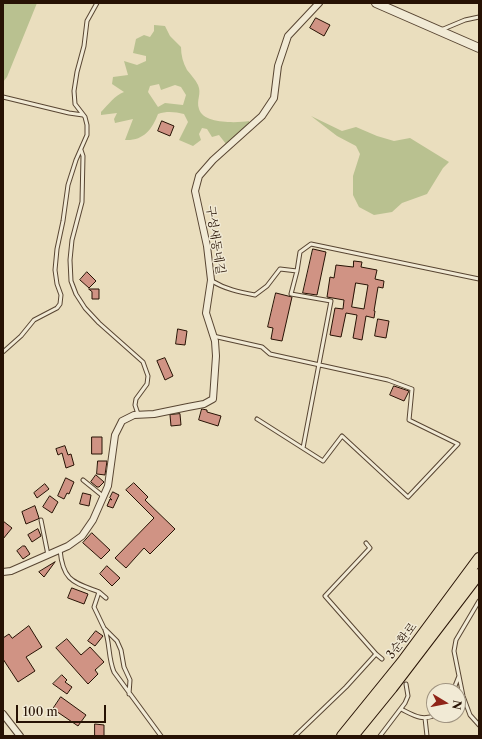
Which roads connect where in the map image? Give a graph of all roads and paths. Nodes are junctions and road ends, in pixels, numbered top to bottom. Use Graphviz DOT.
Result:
graph roads {
  1 [pos="97,3"];
  2 [pos="319,3"];
  3 [pos="376,3"];
  4 [pos="479,17"];
  5 [pos="440,30"];
  6 [pos="479,48"];
  7 [pos="3,97"];
  8 [pos="83,115"];
  9 [pos="81,150"];
  10 [pos="297,271"];
  11 [pos="479,279"];
  12 [pos="211,280"];
  13 [pos="213,336"];
  14 [pos="3,352"];
  15 [pos="320,365"];
  16 [pos="138,414"];
  17 [pos="257,419"];
  18 [pos="303,448"];
  19 [pos="83,480"];
  20 [pos="104,497"];
  21 [pos="41,520"];
  22 [pos="366,543"];
  23 [pos="60,550"];
  24 [pos="48,555"];
  25 [pos="479,558"];
  26 [pos="3,572"];
  27 [pos="479,574"];
  28 [pos="99,592"];
  29 [pos="106,598"];
  30 [pos="479,601"];
  31 [pos="104,628"];
  32 [pos="376,654"];
  33 [pos="382,659"];
  34 [pos="458,676"];
  35 [pos="456,683"];
  36 [pos="406,684"];
  37 [pos="129,694"];
  38 [pos="401,708"];
  39 [pos="3,714"];
  40 [pos="425,718"];
  41 [pos="479,725"];
  42 [pos="347,735"];
  43 [pos="20,736"];
  44 [pos="161,736"];
  45 [pos="295,736"];
  46 [pos="380,736"];
  47 [pos="427,736"];
  1 -- 8 [label="lane"];
  2 -- 12 [label="street, 구성새동네길"];
  3 -- 5 [label="street"];
  4 -- 5 [label="lane"];
  5 -- 6 [label="street"];
  7 -- 8 [label="lane"];
  8 -- 9 [label="lane"];
  9 -- 14 [label="lane"];
  9 -- 16 [label="lane"];
  10 -- 11 [label="lane"];
  10 -- 12 [label="lane"];
  10 -- 15 [label="lane"];
  12 -- 13 [label="street, 구성새동네길"];
  13 -- 15 [label="lane"];
  13 -- 16 [label="street, 구성새동네길"];
  15 -- 18 [label="lane"];
  15 -- 18 [label="lane"];
  16 -- 20 [label="street, 구성새동네길"];
  17 -- 18 [label="lane"];
  19 -- 20 [label="lane"];
  20 -- 23 [label="street, 구성새동네길"];
  21 -- 24 [label="lane"];
  22 -- 32 [label="lane"];
  23 -- 24 [label="street, 구성새동네길"];
  23 -- 28 [label="lane"];
  24 -- 26 [label="street, 구성새동네길"];
  25 -- 42 [label="highway, 3순환로"];
  27 -- 42 [label="highway, 3순환로"];
  28 -- 29 [label="lane"];
  28 -- 31 [label="lane"];
  30 -- 34 [label="lane"];
  31 -- 37 [label="lane"];
  31 -- 37 [label="lane"];
  32 -- 33 [label="lane"];
  32 -- 45 [label="lane"];
  34 -- 35 [label="lane"];
  34 -- 41 [label="lane"];
  36 -- 38 [label="lane"];
  37 -- 44 [label="lane"];
  38 -- 40 [label="lane"];
  38 -- 46 [label="lane"];
  39 -- 43 [label="street"];
  40 -- 47 [label="lane"];
}
